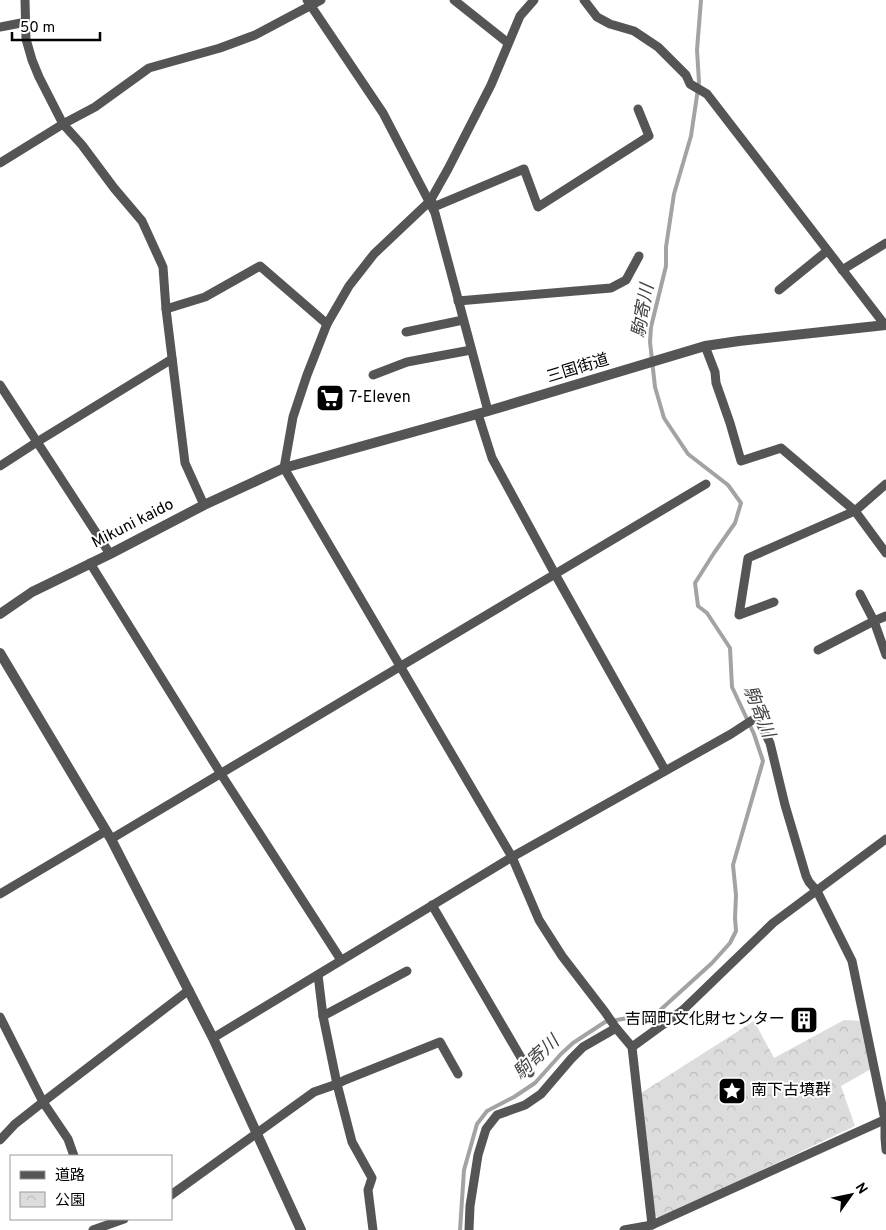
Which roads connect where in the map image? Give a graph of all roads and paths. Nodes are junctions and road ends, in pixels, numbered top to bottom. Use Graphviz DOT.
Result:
graph roads {
  1 [pos="25,0"];
  2 [pos="321,0"];
  3 [pos="454,0"];
  4 [pos="534,0"];
  5 [pos="584,0"];
  6 [pos="309,3"];
  7 [pos="26,22"];
  8 [pos="0,27"];
  9 [pos="508,43"];
  10 [pos="638,109"];
  11 [pos="63,124"];
  12 [pos="0,163"];
  13 [pos="430,201"];
  14 [pos="886,243"];
  15 [pos="827,250"];
  16 [pos="639,256"];
  17 [pos="842,270"];
  18 [pos="779,290"];
  19 [pos="458,301"];
  20 [pos="166,309"];
  21 [pos="464,320"];
  22 [pos="327,324"];
  23 [pos="886,325"];
  24 [pos="406,332"];
  25 [pos="705,346"];
  26 [pos="471,350"];
  27 [pos="172,359"];
  28 [pos="373,375"];
  29 [pos="0,385"];
  30 [pos="483,413"];
  31 [pos="37,442"];
  32 [pos="0,466"];
  33 [pos="284,468"];
  34 [pos="706,484"];
  35 [pos="886,484"];
  36 [pos="204,505"];
  37 [pos="854,511"];
  38 [pos="886,553"];
  39 [pos="110,554"];
  40 [pos="90,562"];
  41 [pos="555,574"];
  42 [pos="860,594"];
  43 [pos="774,602"];
  44 [pos="0,614"];
  45 [pos="886,616"];
  46 [pos="874,621"];
  47 [pos="818,650"];
  48 [pos="0,653"];
  49 [pos="886,655"];
  50 [pos="400,667"];
  51 [pos="665,770"];
  52 [pos="221,774"];
  53 [pos="109,835"];
  54 [pos="886,839"];
  55 [pos="512,858"];
  56 [pos="817,891"];
  57 [pos="0,894"];
  58 [pos="432,905"];
  59 [pos="341,960"];
  60 [pos="407,971"];
  61 [pos="318,976"];
  62 [pos="189,990"];
  63 [pos="0,1016"];
  64 [pos="323,1016"];
  65 [pos="616,1028"];
  66 [pos="213,1038"];
  67 [pos="632,1047"];
  68 [pos="530,1073"];
  69 [pos="458,1074"];
  70 [pos="337,1084"];
  71 [pos="43,1102"];
  72 [pos="885,1119"];
  73 [pos="256,1133"];
  74 [pos="0,1140"];
  75 [pos="886,1150"];
  76 [pos="74,1155"];
  77 [pos="172,1194"];
  78 [pos="120,1220"];
  79 [pos="102,1225"];
  80 [pos="652,1225"];
  81 [pos="93,1230"];
  82 [pos="301,1230"];
  83 [pos="373,1230"];
  84 [pos="469,1230"];
  85 [pos="624,1230"];
  1 -- 7 [label="street"];
  2 -- 6 [label="street"];
  3 -- 9 [label="street"];
  4 -- 9 [label="street"];
  5 -- 15 [label="street"];
  6 -- 11 [label="street"];
  6 -- 13 [label="street"];
  7 -- 8 [label="street"];
  7 -- 11 [label="street"];
  9 -- 13 [label="street"];
  10 -- 13 [label="street"];
  11 -- 12 [label="street"];
  11 -- 20 [label="street"];
  13 -- 19 [label="street"];
  13 -- 22 [label="street"];
  14 -- 17 [label="street"];
  15 -- 17 [label="street"];
  15 -- 18 [label="street"];
  16 -- 19 [label="street"];
  17 -- 23 [label="street"];
  19 -- 21 [label="street"];
  20 -- 22 [label="street"];
  20 -- 27 [label="street"];
  21 -- 24 [label="street"];
  21 -- 26 [label="street"];
  22 -- 33 [label="street"];
  23 -- 25 [label="street, 三国街道"];
  25 -- 30 [label="street, 三国街道"];
  25 -- 37 [label="street"];
  26 -- 28 [label="street"];
  26 -- 30 [label="street"];
  27 -- 31 [label="street"];
  27 -- 36 [label="street"];
  29 -- 31 [label="street"];
  30 -- 33 [label="street, 三国街道"];
  30 -- 41 [label="street"];
  31 -- 32 [label="street"];
  31 -- 39 [label="street"];
  33 -- 36 [label="street, Mikuni kaido"];
  33 -- 50 [label="street"];
  34 -- 41 [label="street"];
  35 -- 37 [label="street"];
  36 -- 39 [label="street, Mikuni kaido"];
  37 -- 38 [label="street"];
  37 -- 43 [label="street"];
  39 -- 40 [label="street, Mikuni kaido"];
  40 -- 44 [label="street, Mikuni kaido"];
  40 -- 52 [label="street"];
  41 -- 50 [label="street"];
  41 -- 51 [label="street"];
  42 -- 46 [label="street"];
  45 -- 46 [label="street"];
  46 -- 47 [label="street"];
  46 -- 49 [label="street"];
  48 -- 53 [label="street"];
  50 -- 52 [label="street"];
  50 -- 55 [label="street"];
  51 -- 55 [label="street"];
  51 -- 56 [label="street"];
  52 -- 53 [label="street"];
  52 -- 59 [label="street"];
  53 -- 57 [label="street"];
  53 -- 62 [label="street"];
  54 -- 56 [label="street"];
  55 -- 58 [label="street"];
  55 -- 65 [label="street"];
  56 -- 67 [label="street"];
  56 -- 72 [label="street"];
  58 -- 59 [label="street"];
  58 -- 68 [label="street"];
  59 -- 61 [label="street"];
  60 -- 64 [label="street"];
  61 -- 64 [label="street"];
  61 -- 66 [label="street"];
  62 -- 66 [label="street"];
  62 -- 71 [label="street"];
  63 -- 71 [label="street"];
  64 -- 70 [label="street"];
  65 -- 67 [label="street"];
  65 -- 84 [label="street"];
  66 -- 73 [label="street"];
  67 -- 80 [label="street"];
  69 -- 70 [label="street"];
  70 -- 73 [label="street"];
  70 -- 83 [label="street"];
  71 -- 74 [label="street"];
  71 -- 76 [label="street"];
  72 -- 75 [label="street"];
  72 -- 80 [label="street"];
  73 -- 77 [label="street"];
  73 -- 82 [label="street"];
  78 -- 79 [label="street"];
  79 -- 81 [label="street"];
  80 -- 85 [label="street"];
}
